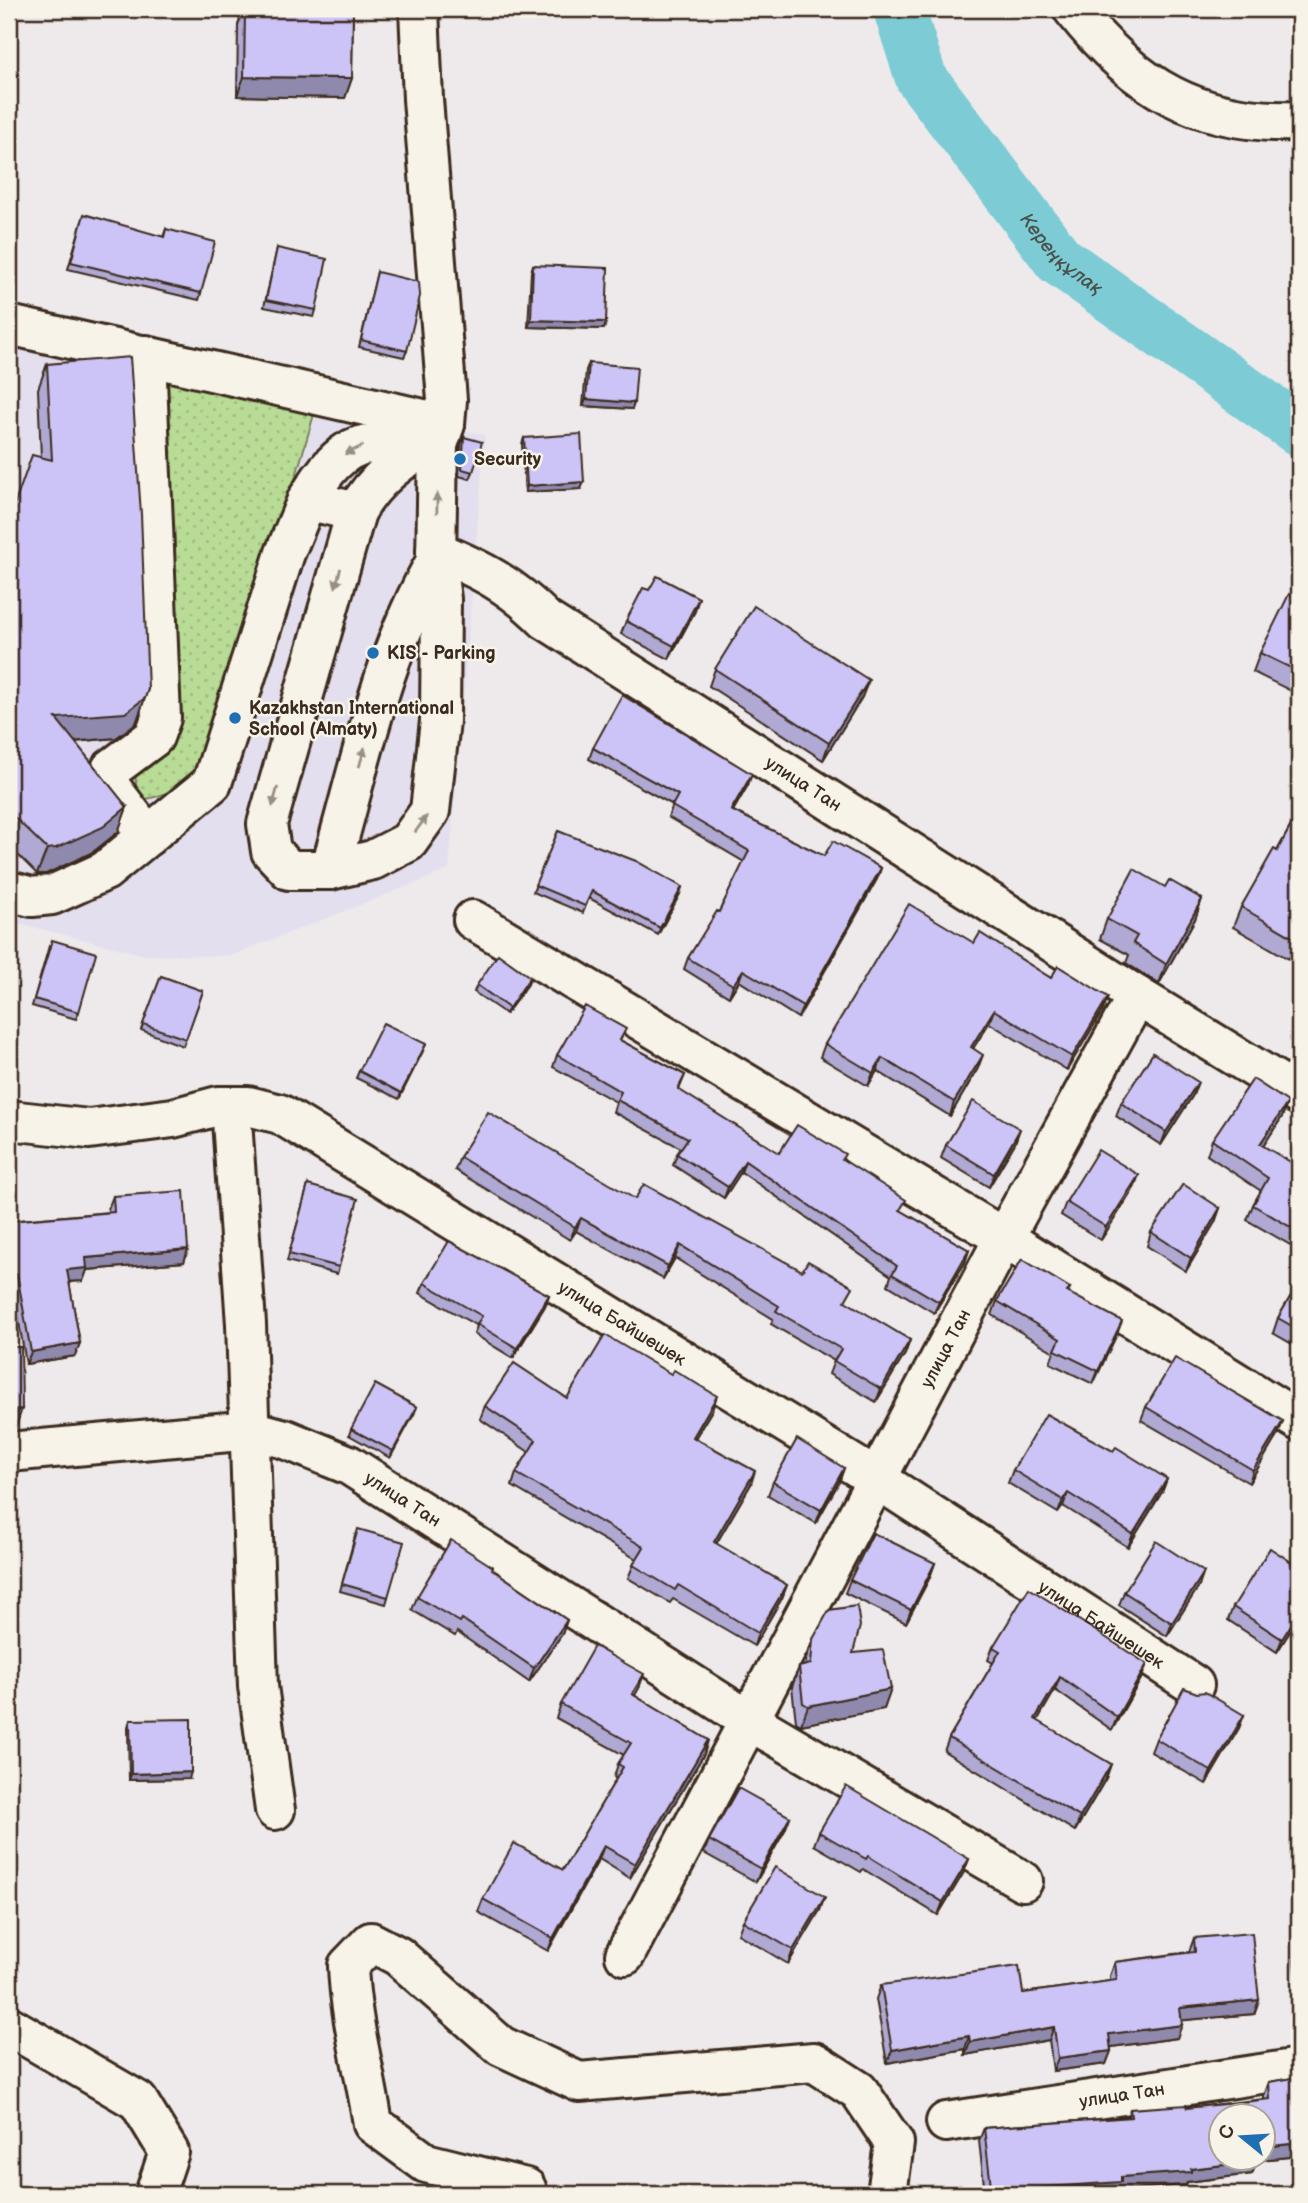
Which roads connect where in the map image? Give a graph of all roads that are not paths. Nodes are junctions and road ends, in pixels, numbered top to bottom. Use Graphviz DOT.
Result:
graph roads {
  1 [pos="419,9"];
  2 [pos="1073,9"];
  3 [pos="1299,121"];
  4 [pos="9,325"];
  5 [pos="146,355"];
  6 [pos="435,439"];
  7 [pos="307,500"];
  8 [pos="356,512"];
  9 [pos="436,556"];
  10 [pos="148,836"];
  11 [pos="330,870"];
  12 [pos="9,891"];
  13 [pos="473,920"];
  14 [pos="1137,996"];
  15 [pos="1296,1084"];
  16 [pos="231,1106"];
  17 [pos="9,1121"];
  18 [pos="1004,1238"];
  19 [pos="1299,1421"];
  20 [pos="251,1430"];
  21 [pos="9,1452"];
  22 [pos="877,1479"];
  23 [pos="1194,1685"];
  24 [pos="750,1721"];
  25 [pos="275,1810"];
  26 [pos="1023,1881"];
  27 [pos="625,1955"];
  28 [pos="9,2026"];
  29 [pos="1299,2068"];
  30 [pos="946,2122"];
  31 [pos="156,2194"];
  32 [pos="528,2194"];
  33 [pos="887,2194"];
  1 -- 6 [label="street"];
  2 -- 3 [label="street"];
  4 -- 5 [label="street"];
  5 -- 6 [label="street"];
  5 -- 10 [label="street"];
  6 -- 7 [label="street, one-way"];
  6 -- 8 [label="street"];
  9 -- 6 [label="street, one-way"];
  7 -- 8 [label="street"];
  7 -- 10 [label="street"];
  8 -- 11 [label="street, one-way"];
  11 -- 9 [label="street, one-way"];
  11 -- 9 [label="street, one-way"];
  9 -- 14 [label="street, улица Тан"];
  10 -- 12 [label="street"];
  13 -- 18 [label="street"];
  14 -- 15 [label="street, улица Тан"];
  14 -- 18 [label="street, улица Тан"];
  16 -- 17 [label="street, улица Байшешек"];
  16 -- 20 [label="street"];
  16 -- 22 [label="street, улица Байшешек"];
  18 -- 19 [label="street"];
  18 -- 22 [label="street, улица Тан"];
  20 -- 21 [label="street, улица Тан"];
  20 -- 24 [label="street, улица Тан"];
  20 -- 25 [label="street"];
  22 -- 23 [label="street, улица Байшешек"];
  22 -- 24 [label="street, улица Тан"];
  24 -- 26 [label="street, улица Тан"];
  24 -- 27 [label="street, улица Тан"];
  28 -- 31 [label="street"];
  29 -- 30 [label="street, улица Тан"];
  32 -- 33 [label="street"];
}
